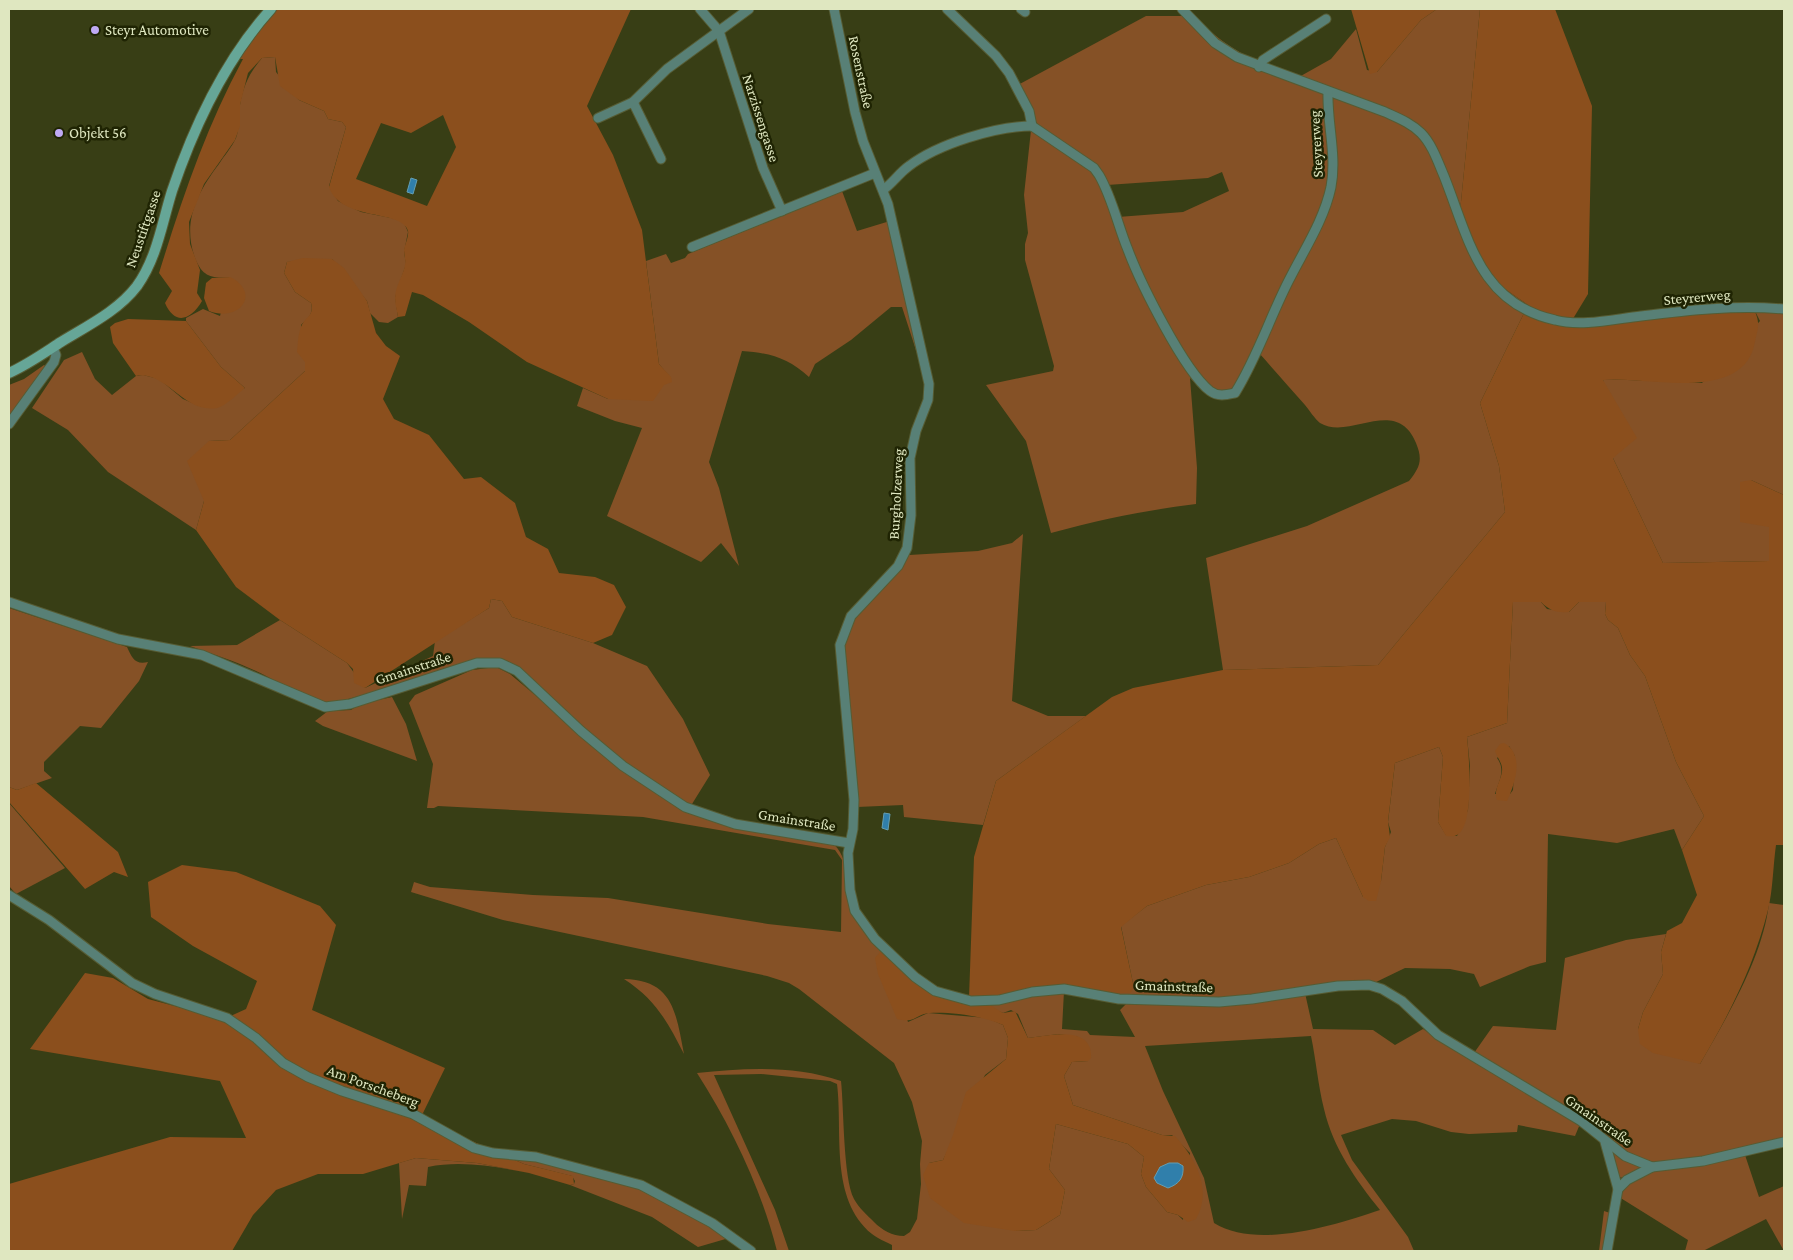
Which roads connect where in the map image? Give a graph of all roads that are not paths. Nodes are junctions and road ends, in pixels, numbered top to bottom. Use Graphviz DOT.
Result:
graph roads {
  1 [pos="271,9"];
  2 [pos="700,9"];
  3 [pos="749,9"];
  4 [pos="834,9"];
  5 [pos="947,9"];
  6 [pos="1184,9"];
  7 [pos="1326,19"];
  8 [pos="719,32"];
  9 [pos="1259,67"];
  10 [pos="1328,92"];
  11 [pos="633,102"];
  12 [pos="598,118"];
  13 [pos="1032,126"];
  14 [pos="863,140"];
  15 [pos="660,159"];
  16 [pos="875,172"];
  17 [pos="884,190"];
  18 [pos="782,212"];
  19 [pos="692,247"];
  20 [pos="1784,309"];
  21 [pos="53,348"];
  22 [pos="9,373"];
  23 [pos="9,424"];
  24 [pos="9,602"];
  25 [pos="849,843"];
  26 [pos="9,895"];
  27 [pos="1605,1142"];
  28 [pos="1784,1142"];
  29 [pos="1652,1167"];
  30 [pos="1618,1189"];
  31 [pos="750,1251"];
  32 [pos="1607,1251"];
  1 -- 21 [label="street, Neustiftgasse"];
  2 -- 8 [label="street"];
  3 -- 8 [label="street"];
  4 -- 14 [label="street, Rosenstraße"];
  5 -- 13 [label="street"];
  6 -- 9 [label="street"];
  7 -- 9 [label="street"];
  8 -- 11 [label="street"];
  8 -- 18 [label="street, Narzissengasse"];
  9 -- 10 [label="street"];
  10 -- 13 [label="street, Steyrerweg"];
  10 -- 20 [label="street, Steyrerweg"];
  11 -- 12 [label="street"];
  11 -- 15 [label="street"];
  13 -- 17 [label="street"];
  14 -- 16 [label="street, Burgholzerweg"];
  16 -- 17 [label="street, Burgholzerweg"];
  16 -- 18 [label="street"];
  17 -- 25 [label="street, Burgholzerweg"];
  18 -- 19 [label="street"];
  21 -- 22 [label="street, Neustiftgasse"];
  21 -- 23 [label="street"];
  24 -- 25 [label="street, Gmainstraße"];
  25 -- 27 [label="street, Gmainstraße"];
  26 -- 31 [label="street, Am Porscheberg"];
  27 -- 29 [label="street, Gmainstraße"];
  27 -- 30 [label="street"];
  28 -- 29 [label="street, Gmainstraße"];
  29 -- 30 [label="street, Gmainstraße"];
  30 -- 32 [label="street"];
}
